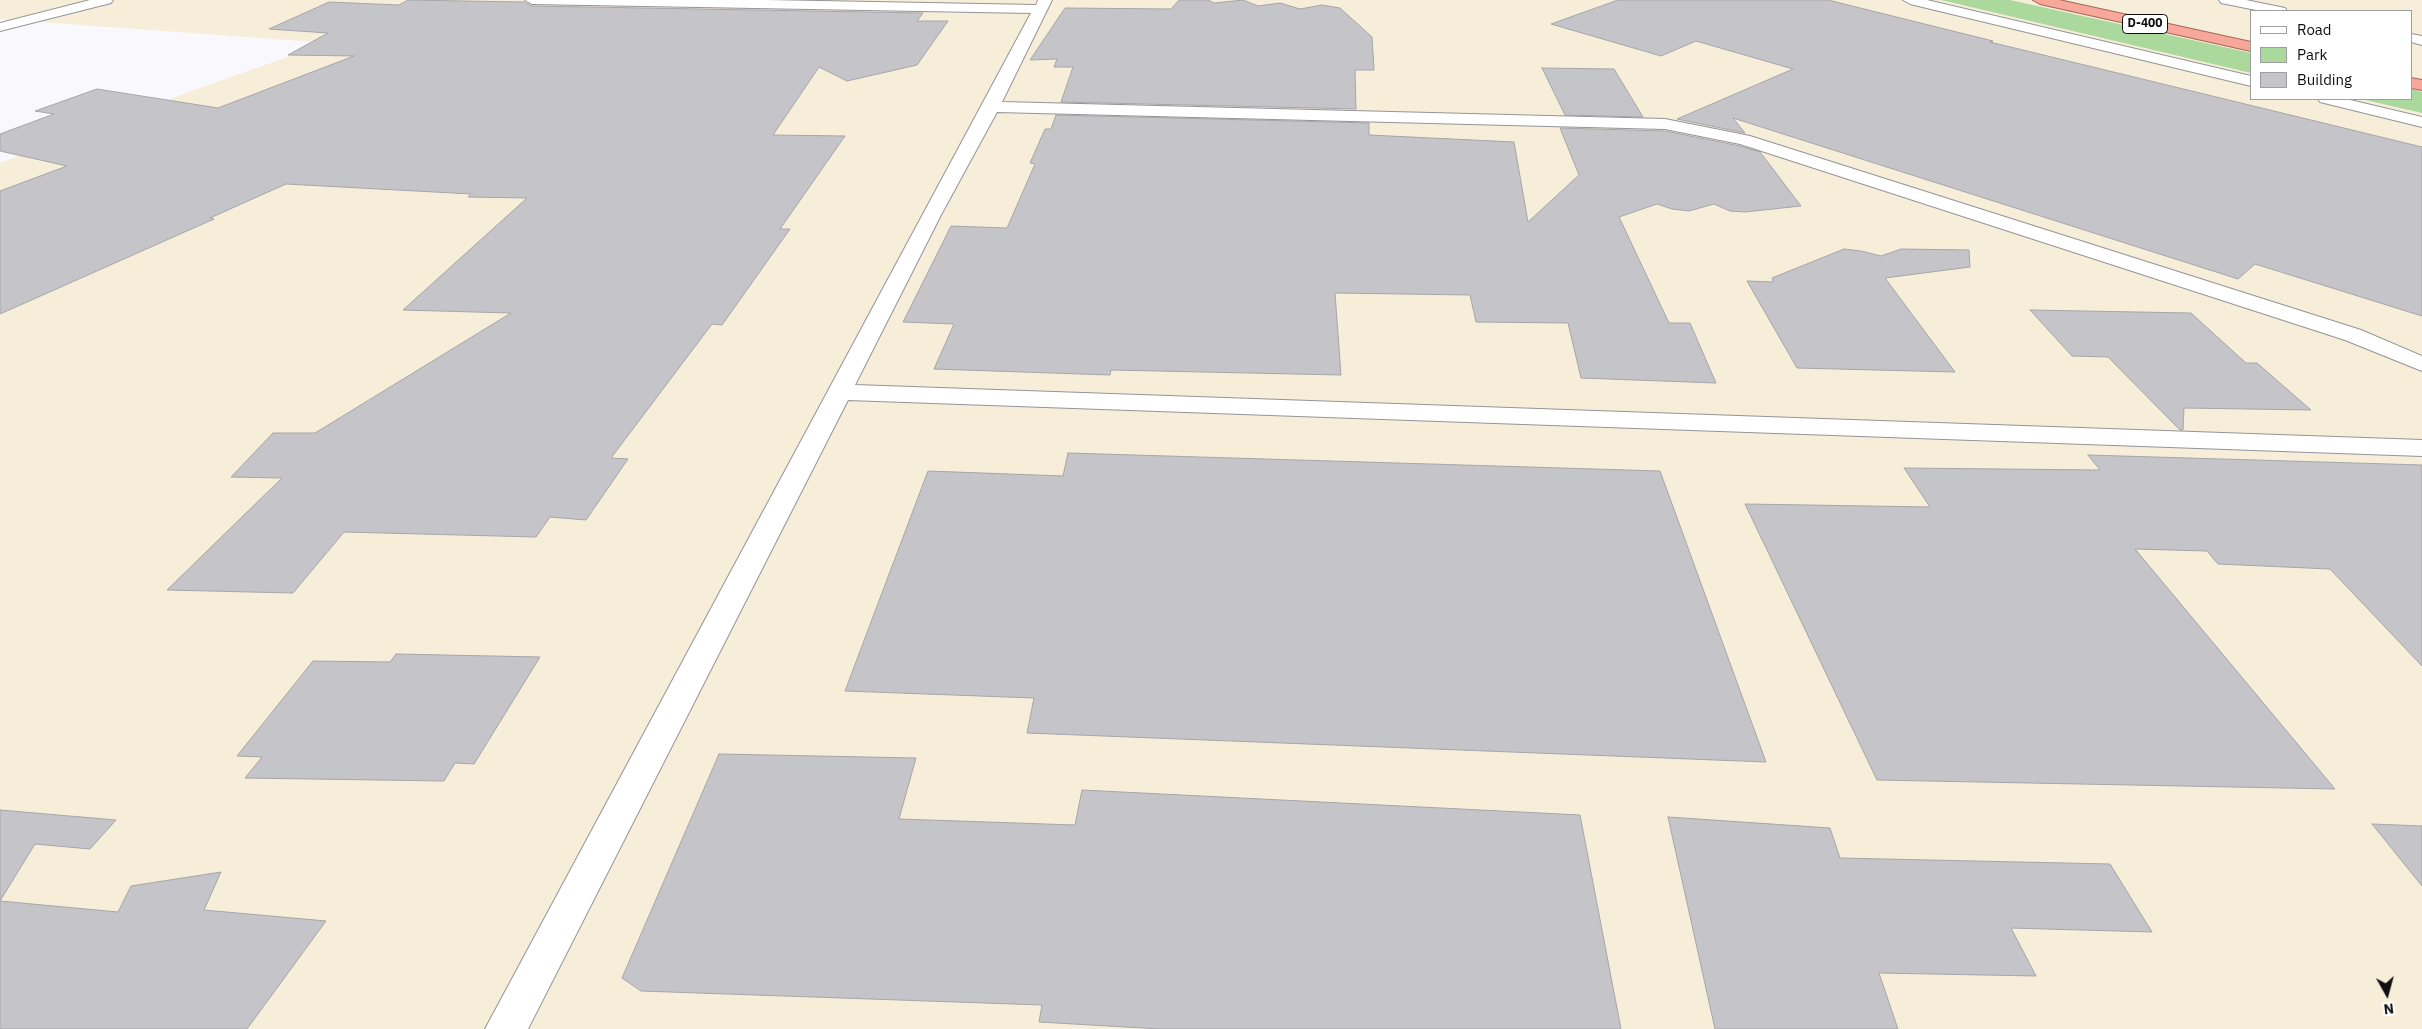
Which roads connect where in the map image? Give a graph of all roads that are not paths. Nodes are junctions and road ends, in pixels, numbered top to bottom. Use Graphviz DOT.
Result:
graph roads {
  1 [pos="106,0"];
  2 [pos="532,0"];
  3 [pos="1910,0"];
  4 [pos="2040,0"];
  5 [pos="2226,0"];
  6 [pos="1042,4"];
  7 [pos="2275,10"];
  8 [pos="0,27"];
  9 [pos="2250,47"];
  10 [pos="2250,81"];
  11 [pos="2330,100"];
  12 [pos="991,107"];
  13 [pos="2422,122"];
  14 [pos="2422,364"];
  15 [pos="839,392"];
  16 [pos="2422,448"];
  17 [pos="506,1029"];
  1 -- 8 [label="street"];
  2 -- 6 [label="street"];
  3 -- 10 [label="street"];
  4 -- 9 [label="highway, D-400"];
  5 -- 7 [label="street"];
  6 -- 12 [label="street"];
  11 -- 13 [label="street"];
  12 -- 14 [label="street"];
  12 -- 15 [label="street"];
  15 -- 16 [label="street"];
  15 -- 17 [label="street"];
}
